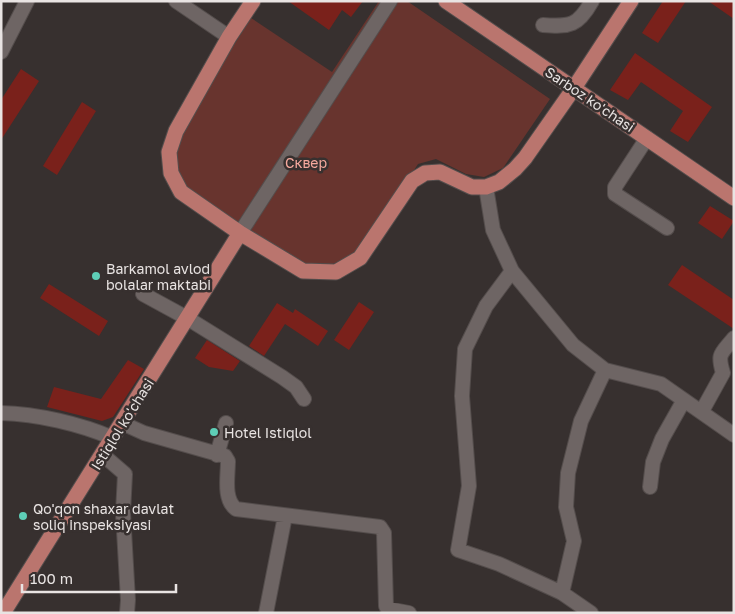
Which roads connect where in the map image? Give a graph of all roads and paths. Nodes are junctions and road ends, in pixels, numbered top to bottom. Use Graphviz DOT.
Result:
graph roads {
  1 [pos="27,1"];
  2 [pos="176,1"];
  3 [pos="253,1"];
  4 [pos="390,1"];
  5 [pos="446,1"];
  6 [pos="592,1"];
  7 [pos="631,1"];
  8 [pos="543,25"];
  9 [pos="229,37"];
  10 [pos="1,52"];
  11 [pos="574,88"];
  12 [pos="647,138"];
  13 [pos="486,187"];
  14 [pos="734,198"];
  15 [pos="667,228"];
  16 [pos="240,233"];
  17 [pos="512,271"];
  18 [pos="143,294"];
  19 [pos="187,318"];
  20 [pos="734,338"];
  21 [pos="605,370"];
  22 [pos="304,399"];
  23 [pos="684,400"];
  24 [pos="702,412"];
  25 [pos="1,413"];
  26 [pos="122,423"];
  27 [pos="226,423"];
  28 [pos="734,434"];
  29 [pos="114,438"];
  30 [pos="103,455"];
  31 [pos="217,455"];
  32 [pos="650,487"];
  33 [pos="285,516"];
  34 [pos="562,594"];
  35 [pos="127,606"];
  36 [pos="3,613"];
  37 [pos="266,613"];
  38 [pos="409,613"];
  39 [pos="592,613"];
  1 -- 10 [label="street"];
  2 -- 9 [label="street"];
  3 -- 9 [label="main road"];
  4 -- 16 [label="street"];
  5 -- 11 [label="main road, Sarboz ko'chasi"];
  6 -- 8 [label="street"];
  7 -- 11 [label="main road"];
  9 -- 16 [label="main road"];
  11 -- 12 [label="main road, Sarboz ko'chasi"];
  11 -- 13 [label="main road"];
  12 -- 14 [label="main road, Sarboz ko'chasi"];
  12 -- 15 [label="street"];
  13 -- 16 [label="main road"];
  13 -- 17 [label="street"];
  16 -- 19 [label="main road, Istiqlol ko'chasi"];
  17 -- 21 [label="street"];
  17 -- 34 [label="street"];
  18 -- 19 [label="street"];
  19 -- 22 [label="street"];
  19 -- 26 [label="main road, Istiqlol ko'chasi"];
  20 -- 24 [label="street"];
  21 -- 23 [label="street"];
  21 -- 34 [label="street"];
  23 -- 24 [label="street"];
  23 -- 32 [label="street"];
  24 -- 28 [label="street"];
  25 -- 29 [label="street"];
  26 -- 29 [label="main road, Istiqlol ko'chasi"];
  26 -- 31 [label="street"];
  27 -- 31 [label="street"];
  29 -- 30 [label="main road, Istiqlol ko'chasi"];
  30 -- 35 [label="street"];
  30 -- 36 [label="main road, Istiqlol ko'chasi"];
  31 -- 33 [label="street"];
  33 -- 37 [label="street"];
  33 -- 38 [label="street"];
  34 -- 39 [label="street"];
}
